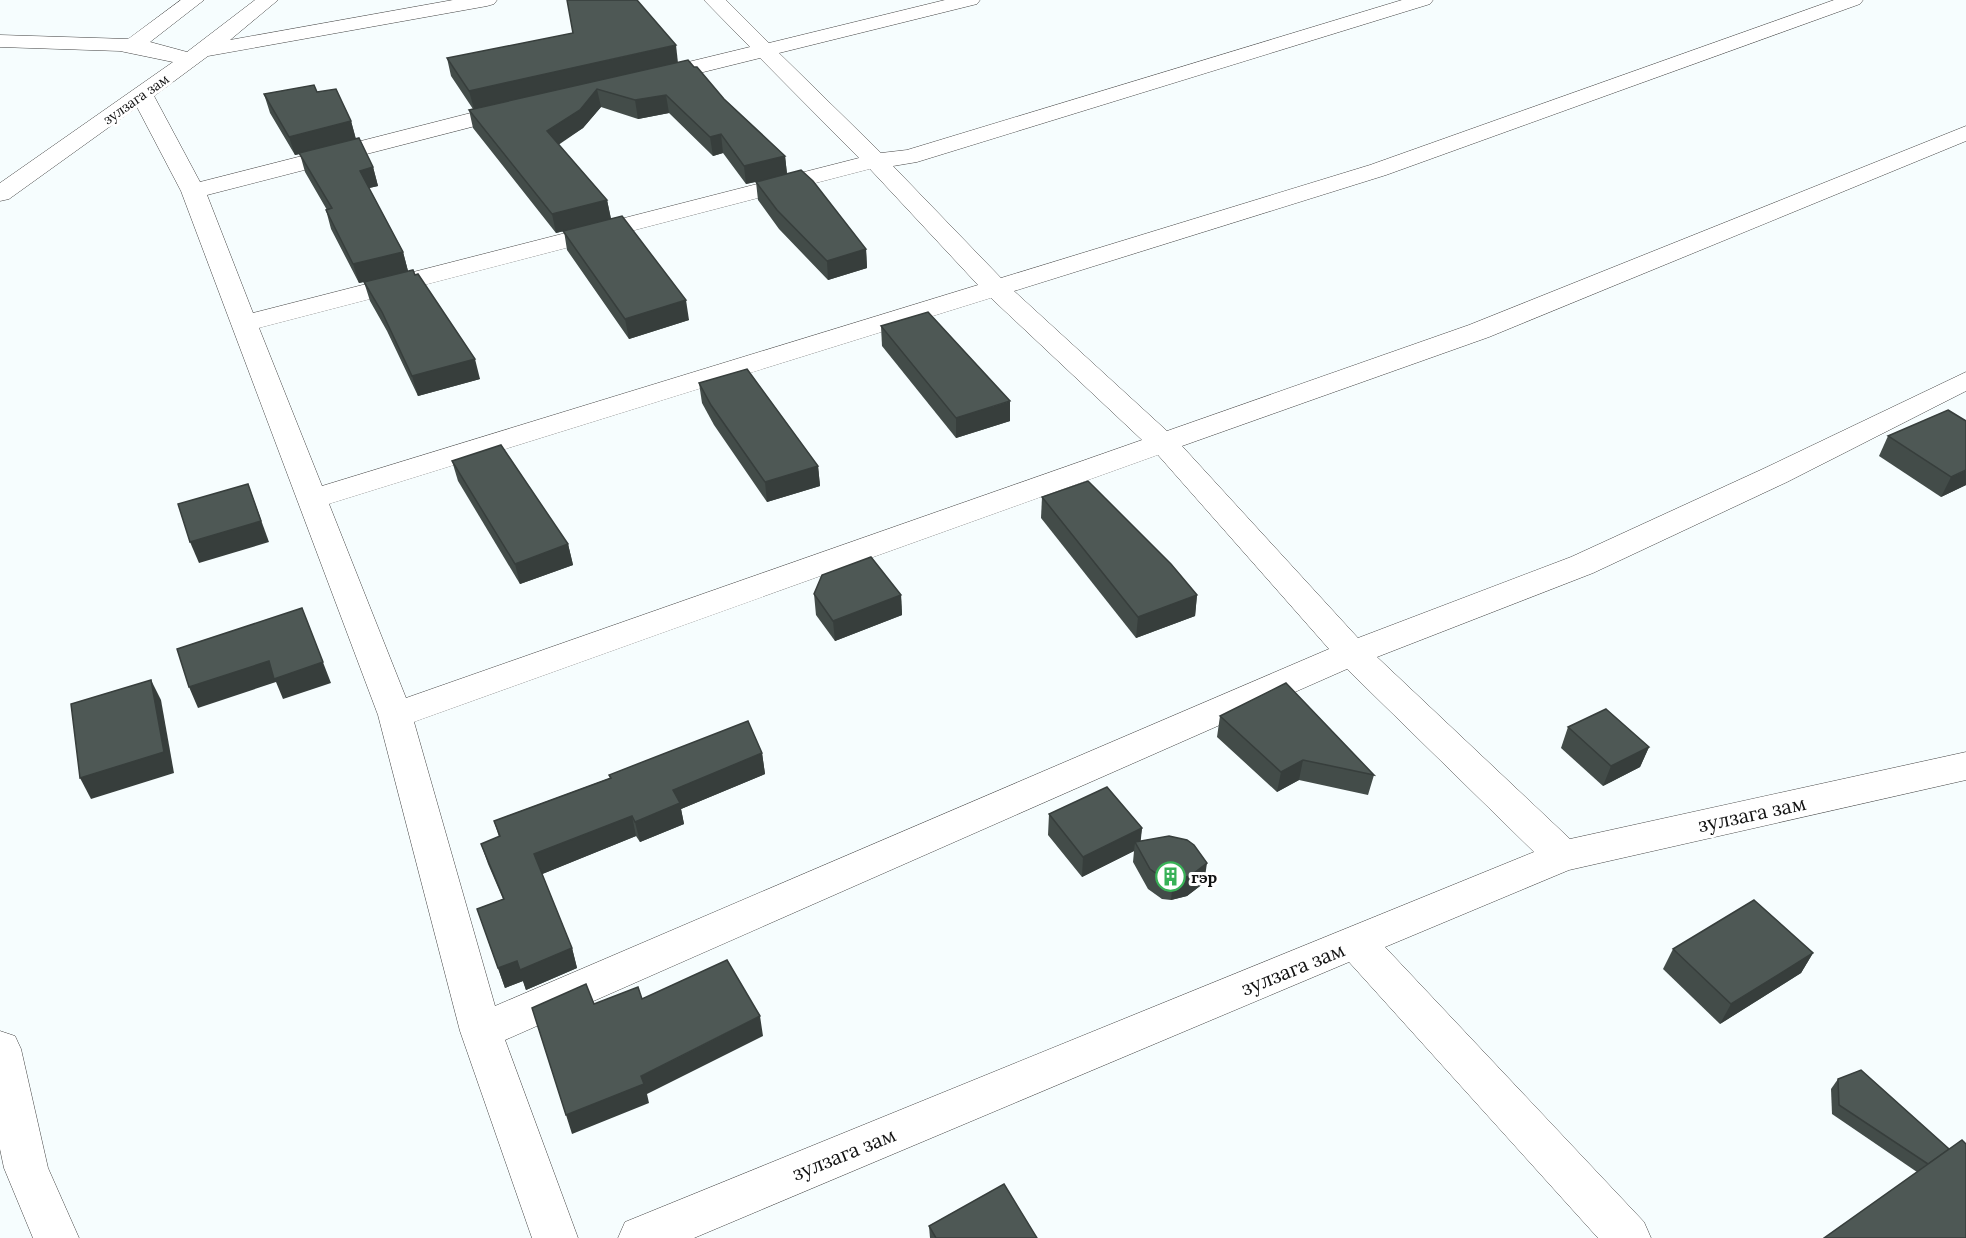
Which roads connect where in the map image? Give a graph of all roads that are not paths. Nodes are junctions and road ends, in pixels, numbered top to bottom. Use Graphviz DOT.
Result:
graph roads {
  1 [pos="194,0"];
  2 [pos="268,0"];
  3 [pos="487,0"];
  4 [pos="714,0"];
  5 [pos="970,0"];
  6 [pos="1423,0"];
  7 [pos="1853,0"];
  8 [pos="0,41"];
  9 [pos="133,45"];
  10 [pos="766,52"];
  11 [pos="197,55"];
  12 [pos="629,83"];
  13 [pos="142,95"];
  14 [pos="538,104"];
  15 [pos="1966,133"];
  16 [pos="875,161"];
  17 [pos="193,191"];
  18 [pos="0,194"];
  19 [pos="996,288"];
  20 [pos="243,324"];
  21 [pos="1966,380"];
  22 [pos="1162,442"];
  23 [pos="312,499"];
  24 [pos="1352,652"];
  25 [pos="395,715"];
  26 [pos="1966,766"];
  27 [pos="1563,856"];
  28 [pos="1356,943"];
  29 [pos="481,1031"];
  30 [pos="0,1049"];
  31 [pos="56,1238"];
  32 [pos="555,1238"];
  33 [pos="641,1238"];
  34 [pos="1628,1238"];
  1 -- 9 [label="street"];
  2 -- 11 [label="street, зулзага зам"];
  3 -- 11 [label="street"];
  4 -- 10 [label="street"];
  5 -- 10 [label="street"];
  6 -- 16 [label="street"];
  7 -- 19 [label="street"];
  8 -- 9 [label="street"];
  9 -- 11 [label="street"];
  10 -- 12 [label="street"];
  10 -- 16 [label="street"];
  11 -- 13 [label="street, зулзага зам"];
  13 -- 17 [label="street"];
  13 -- 18 [label="street, зулзага зам"];
  14 -- 17 [label="street"];
  15 -- 22 [label="street"];
  16 -- 19 [label="street"];
  16 -- 20 [label="street"];
  17 -- 20 [label="street"];
  19 -- 22 [label="street"];
  19 -- 23 [label="street"];
  20 -- 23 [label="street"];
  21 -- 24 [label="street"];
  22 -- 24 [label="street"];
  22 -- 25 [label="street"];
  23 -- 25 [label="street"];
  24 -- 27 [label="street"];
  24 -- 29 [label="street"];
  25 -- 29 [label="street"];
  26 -- 27 [label="street, зулзага зам"];
  27 -- 28 [label="street, зулзага зам"];
  28 -- 33 [label="street, зулзага зам"];
  28 -- 34 [label="street"];
  29 -- 32 [label="street"];
  30 -- 31 [label="street"];
}
